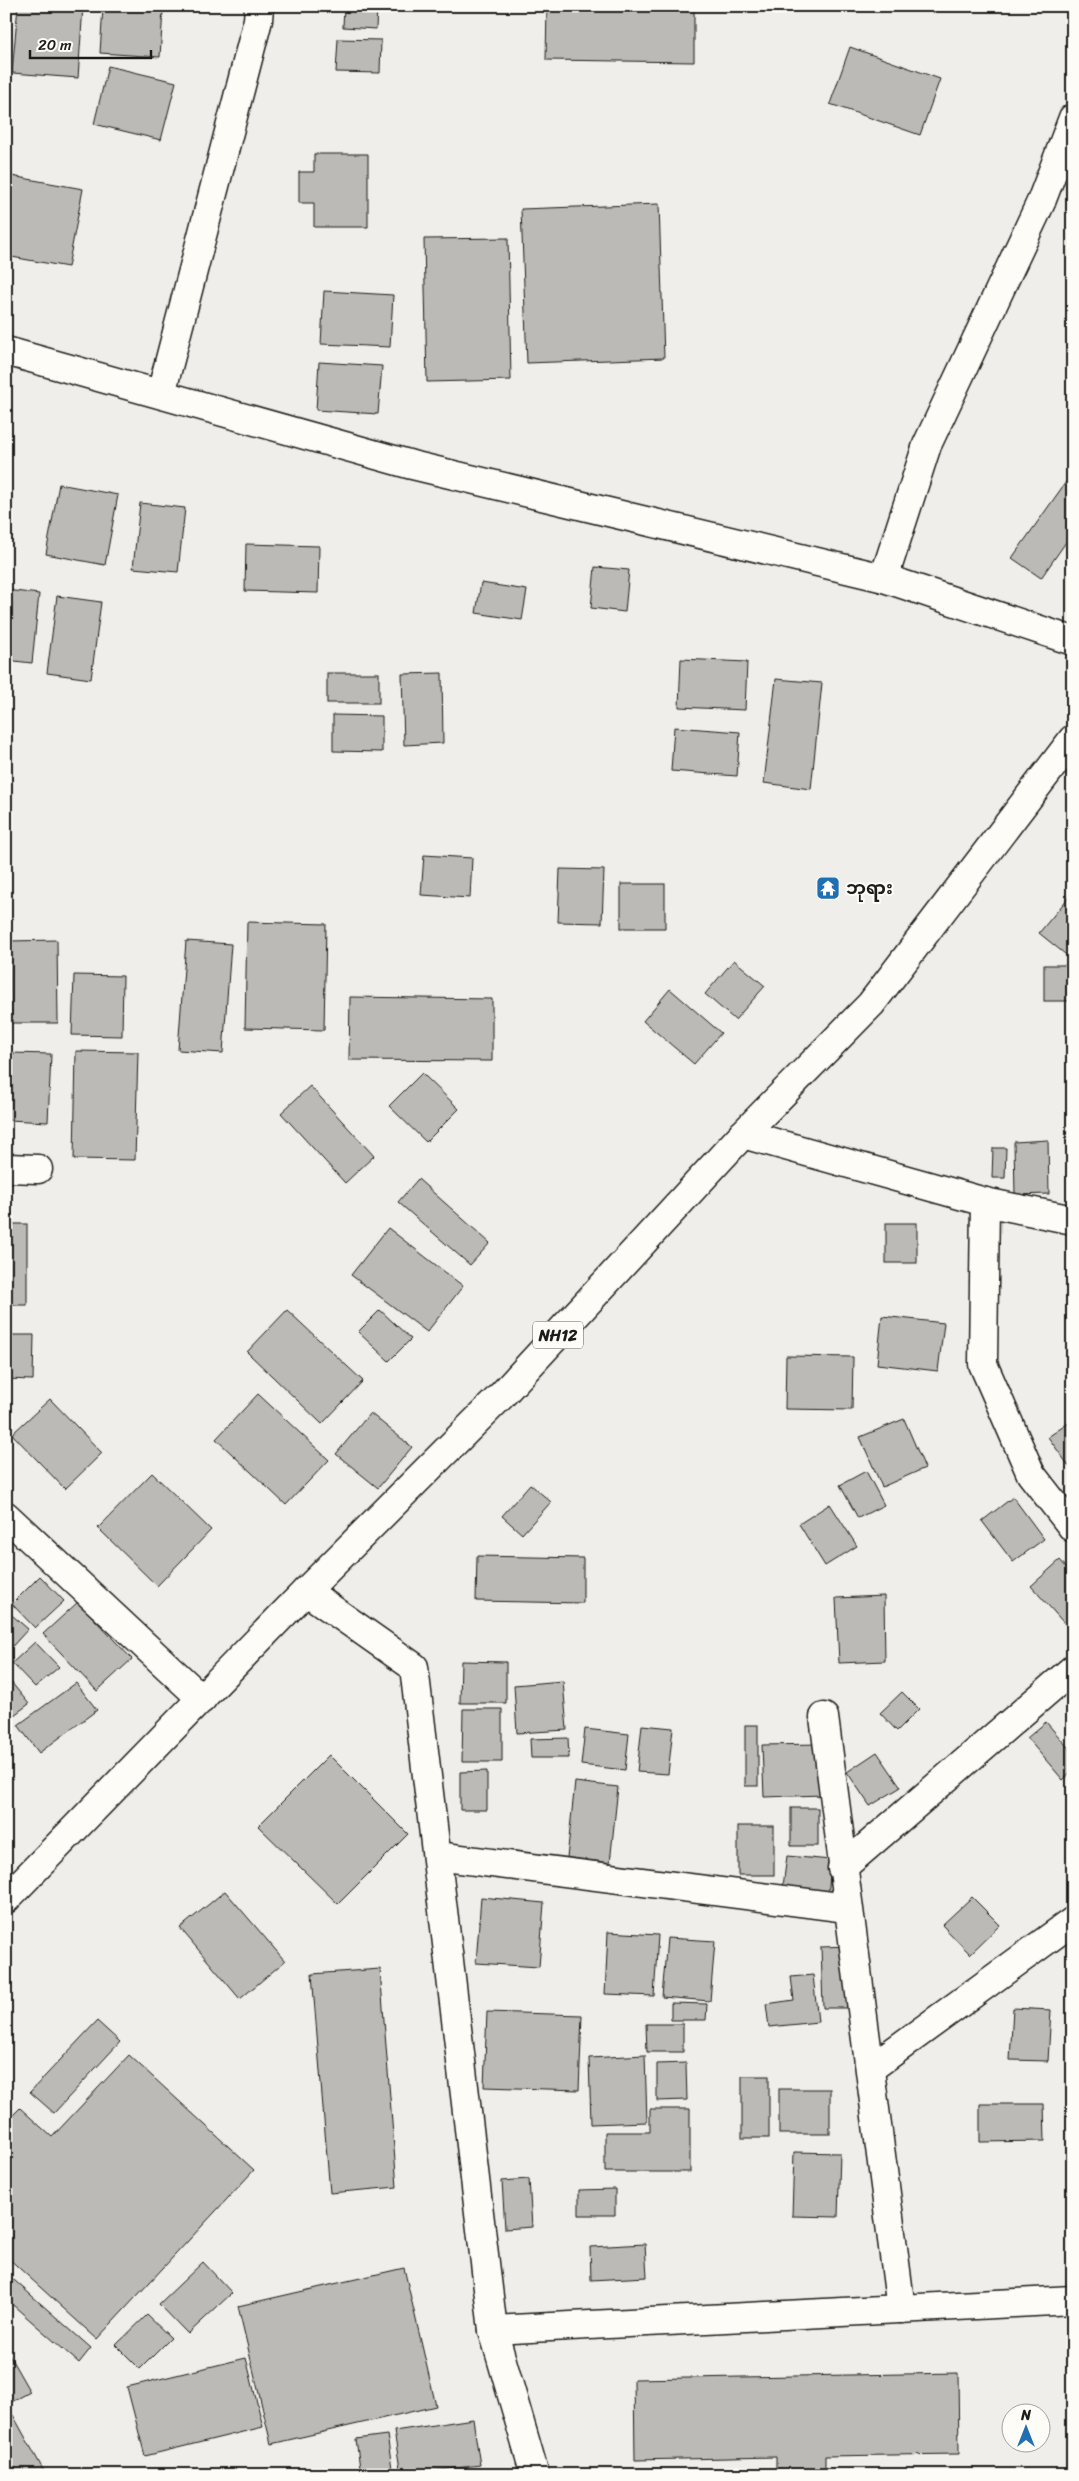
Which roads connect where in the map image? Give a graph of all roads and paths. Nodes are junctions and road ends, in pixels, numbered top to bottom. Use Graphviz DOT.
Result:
graph roads {
  1 [pos="259,6"];
  2 [pos="1073,118"];
  3 [pos="6,351"];
  4 [pos="161,394"];
  5 [pos="884,578"];
  6 [pos="1073,641"];
  7 [pos="1073,739"];
  8 [pos="743,1134"];
  9 [pos="6,1168"];
  10 [pos="38,1169"];
  11 [pos="985,1202"];
  12 [pos="1073,1220"];
  13 [pos="6,1516"];
  14 [pos="1073,1528"];
  15 [pos="306,1591"];
  16 [pos="1073,1669"];
  17 [pos="202,1699"];
  18 [pos="824,1717"];
  19 [pos="437,1856"];
  20 [pos="842,1868"];
  21 [pos="6,1899"];
  22 [pos="847,1908"];
  23 [pos="1073,1921"];
  24 [pos="871,2068"];
  25 [pos="1073,2300"];
  26 [pos="901,2309"];
  27 [pos="493,2330"];
  28 [pos="535,2475"];
  1 -- 4 [label="main road"];
  2 -- 5 [label="main road"];
  3 -- 4 [label="main road"];
  4 -- 5 [label="main road"];
  5 -- 6 [label="main road"];
  7 -- 8 [label="main road, NH12"];
  8 -- 11 [label="main road"];
  8 -- 15 [label="main road, NH12"];
  9 -- 10 [label="main road"];
  11 -- 12 [label="main road"];
  11 -- 14 [label="main road"];
  13 -- 17 [label="main road"];
  15 -- 17 [label="main road, NH12"];
  15 -- 19 [label="main road"];
  16 -- 20 [label="main road"];
  17 -- 21 [label="main road, NH12"];
  18 -- 20 [label="main road"];
  19 -- 22 [label="main road"];
  19 -- 27 [label="main road"];
  20 -- 22 [label="main road"];
  22 -- 24 [label="main road"];
  23 -- 24 [label="main road"];
  24 -- 26 [label="main road"];
  25 -- 26 [label="main road"];
  26 -- 27 [label="main road"];
  27 -- 28 [label="main road"];
}
